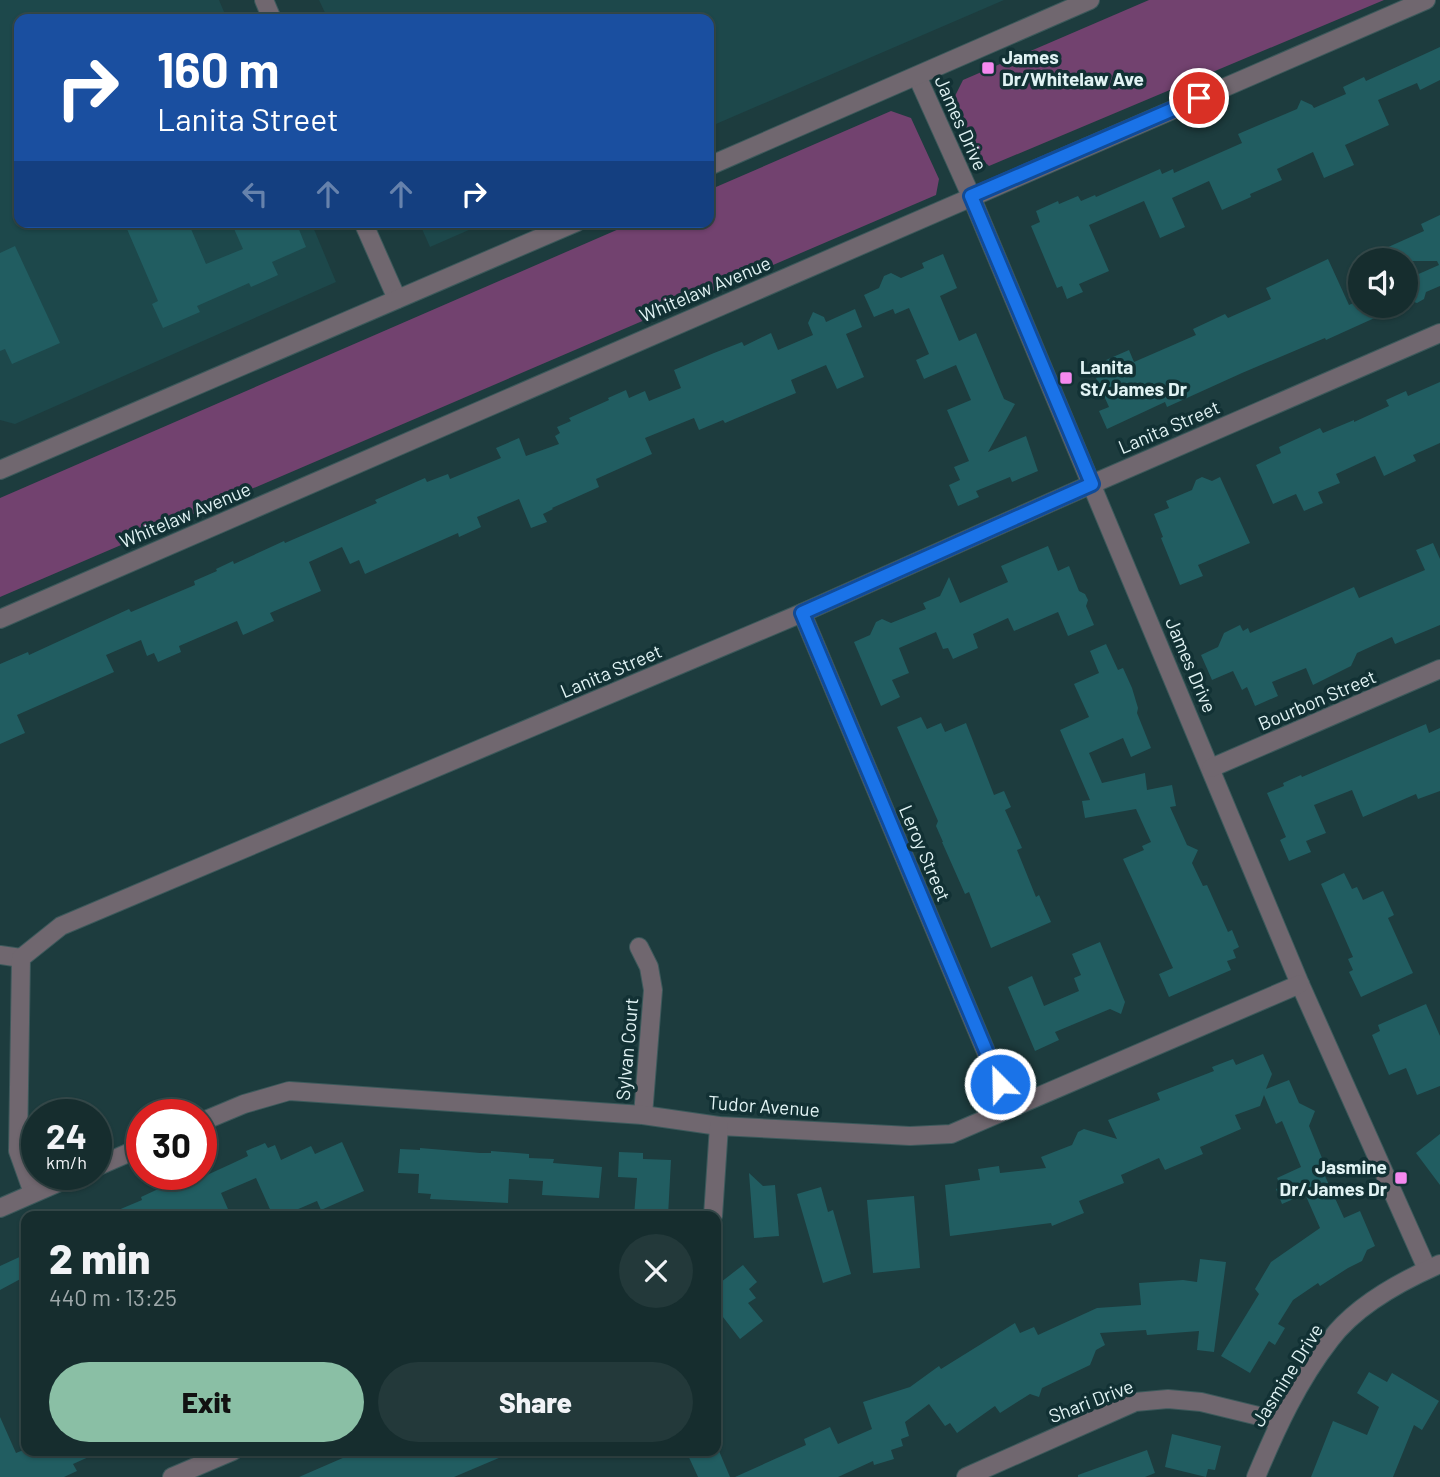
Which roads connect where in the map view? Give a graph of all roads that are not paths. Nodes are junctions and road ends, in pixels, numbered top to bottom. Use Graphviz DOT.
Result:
graph roads {
  1 [pos="1090,0"];
  2 [pos="1426,0"];
  3 [pos="917,76"];
  4 [pos="714,164"];
  5 [pos="971,196"];
  6 [pos="366,228"];
  7 [pos="563,228"];
  8 [pos="397,299"];
  9 [pos="1440,333"];
  10 [pos="0,470"];
  11 [pos="1092,484"];
  12 [pos="802,613"];
  13 [pos="0,619"];
  14 [pos="1440,669"];
  15 [pos="1211,768"];
  16 [pos="639,947"];
  17 [pos="0,955"];
  18 [pos="21,958"];
  19 [pos="1300,984"];
  20 [pos="1010,1109"];
  21 [pos="217,1115"];
  22 [pos="643,1115"];
  23 [pos="719,1126"];
  24 [pos="42,1190"];
  25 [pos="33,1194"];
  26 [pos="0,1208"];
  27 [pos="713,1211"];
  28 [pos="1434,1266"];
  29 [pos="1279,1421"];
  30 [pos="221,1456"];
  31 [pos="172,1477"];
  32 [pos="966,1477"];
  33 [pos="1256,1477"];
  1 -- 3 [label="street"];
  2 -- 5 [label="street, Whitelaw Avenue"];
  3 -- 4 [label="street"];
  3 -- 5 [label="street, James Drive"];
  5 -- 11 [label="street, James Drive"];
  5 -- 13 [label="street, Whitelaw Avenue"];
  6 -- 8 [label="street"];
  7 -- 8 [label="street"];
  8 -- 10 [label="street"];
  9 -- 11 [label="street, Lanita Street"];
  11 -- 12 [label="street, Lanita Street"];
  11 -- 15 [label="street, James Drive"];
  12 -- 18 [label="street, Lanita Street"];
  12 -- 20 [label="street, Leroy Street"];
  14 -- 15 [label="street, Bourbon Street"];
  15 -- 19 [label="street, James Drive"];
  16 -- 22 [label="street, Sylvan Court"];
  17 -- 18 [label="street"];
  18 -- 25 [label="street"];
  19 -- 20 [label="street, Tudor Avenue"];
  19 -- 28 [label="street, James Drive"];
  20 -- 23 [label="street, Tudor Avenue"];
  21 -- 22 [label="street, Tudor Avenue"];
  22 -- 23 [label="street, Tudor Avenue"];
  23 -- 27 [label="street"];
  24 -- 25 [label="street"];
  25 -- 26 [label="street"];
  28 -- 29 [label="street, Jasmine Drive"];
  29 -- 32 [label="street, Shari Drive"];
  29 -- 33 [label="street, Jasmine Drive"];
  30 -- 31 [label="street"];
}
